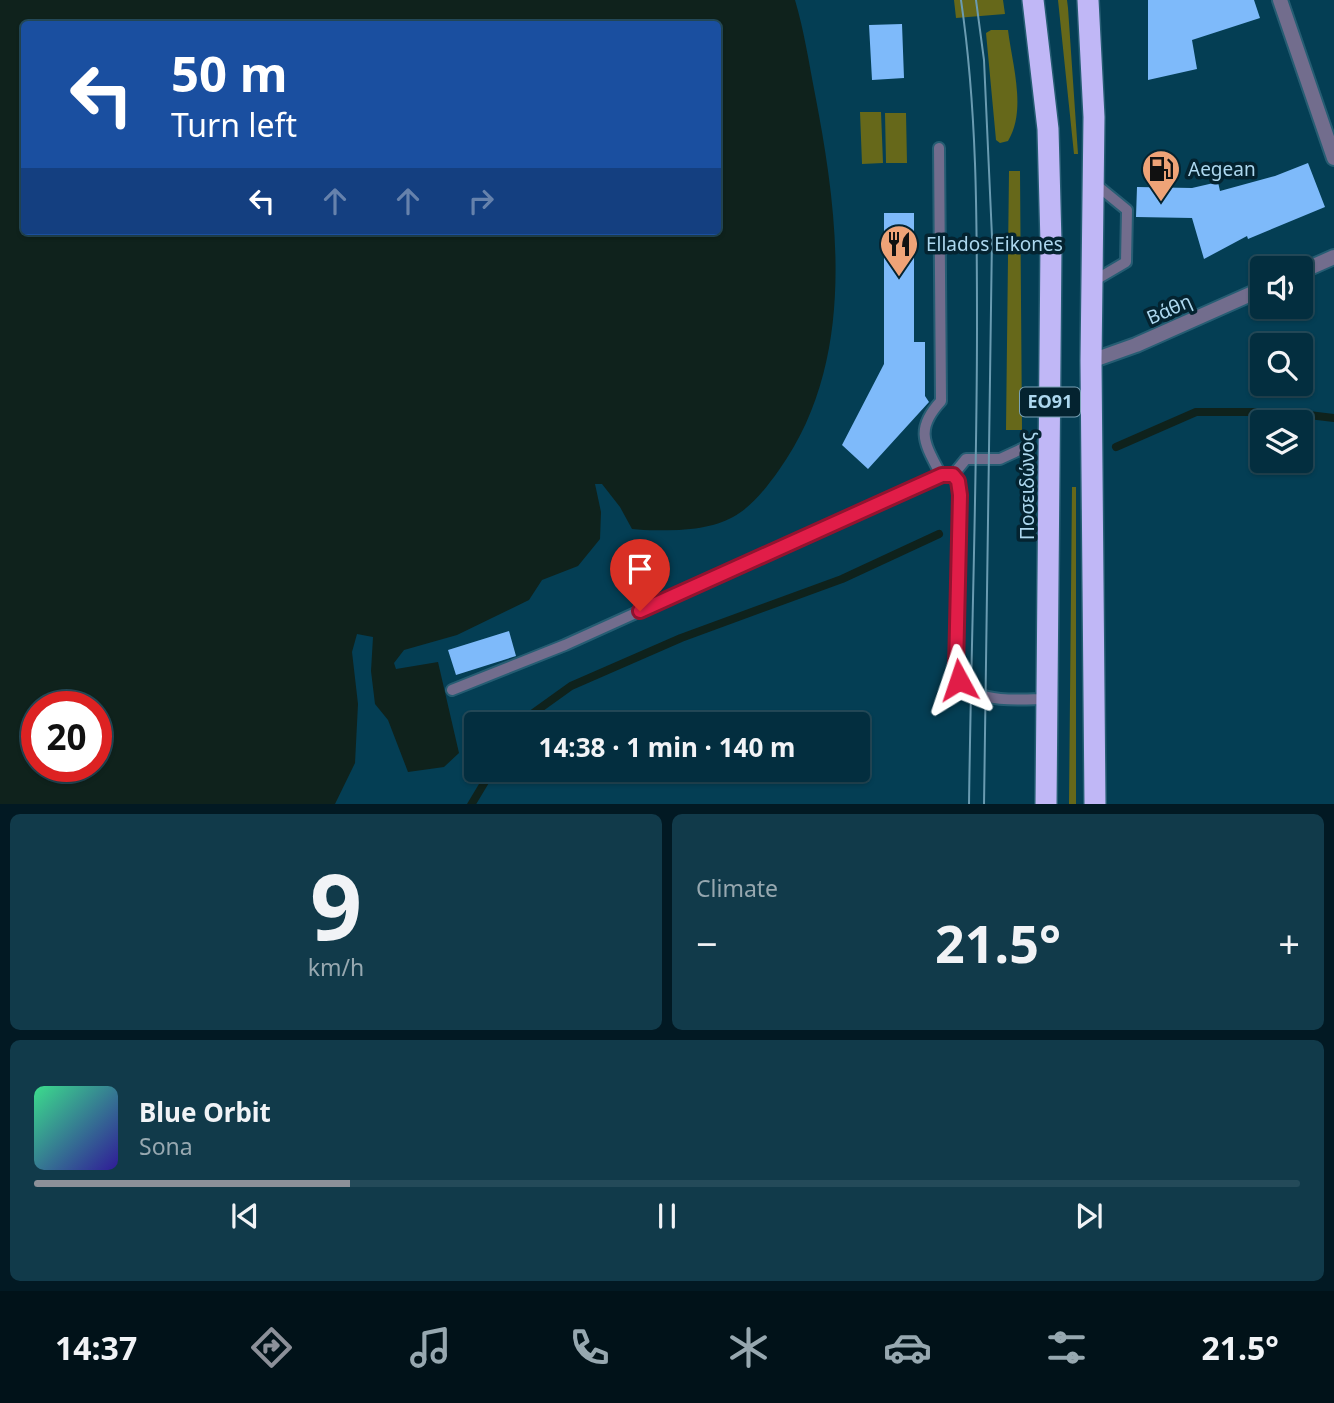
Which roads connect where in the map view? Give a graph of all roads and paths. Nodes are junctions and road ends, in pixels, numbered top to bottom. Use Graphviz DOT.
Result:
graph roads {
  1 [pos="1033,0"];
  2 [pos="1088,0"];
  3 [pos="1280,0"];
  4 [pos="939,148"];
  5 [pos="1334,158"];
  6 [pos="1094,183"];
  7 [pos="1334,257"];
  8 [pos="1313,266"];
  9 [pos="1093,282"];
  10 [pos="1250,294"];
  11 [pos="1091,361"];
  12 [pos="1028,446"];
  13 [pos="947,475"];
  14 [pos="452,691"];
  15 [pos="1049,699"];
  16 [pos="1046,804"];
  17 [pos="1095,804"];
  1 -- 15 [label="highway, Ποσειδώνος / ΕΟ91"];
  2 -- 6 [label="highway, ΕΟ91"];
  3 -- 5 [label="street"];
  4 -- 13 [label="lane"];
  6 -- 9 [label="highway, ΕΟ91"];
  6 -- 9 [label="lane"];
  7 -- 8 [label="street"];
  9 -- 11 [label="highway, ΕΟ91"];
  10 -- 11 [label="street, Βάθη"];
  11 -- 17 [label="highway, ΕΟ91"];
  12 -- 13 [label="lane"];
  13 -- 14 [label="lane"];
  13 -- 15 [label="lane"];
  15 -- 16 [label="highway, Ποσειδώνος / ΕΟ91"];
}
